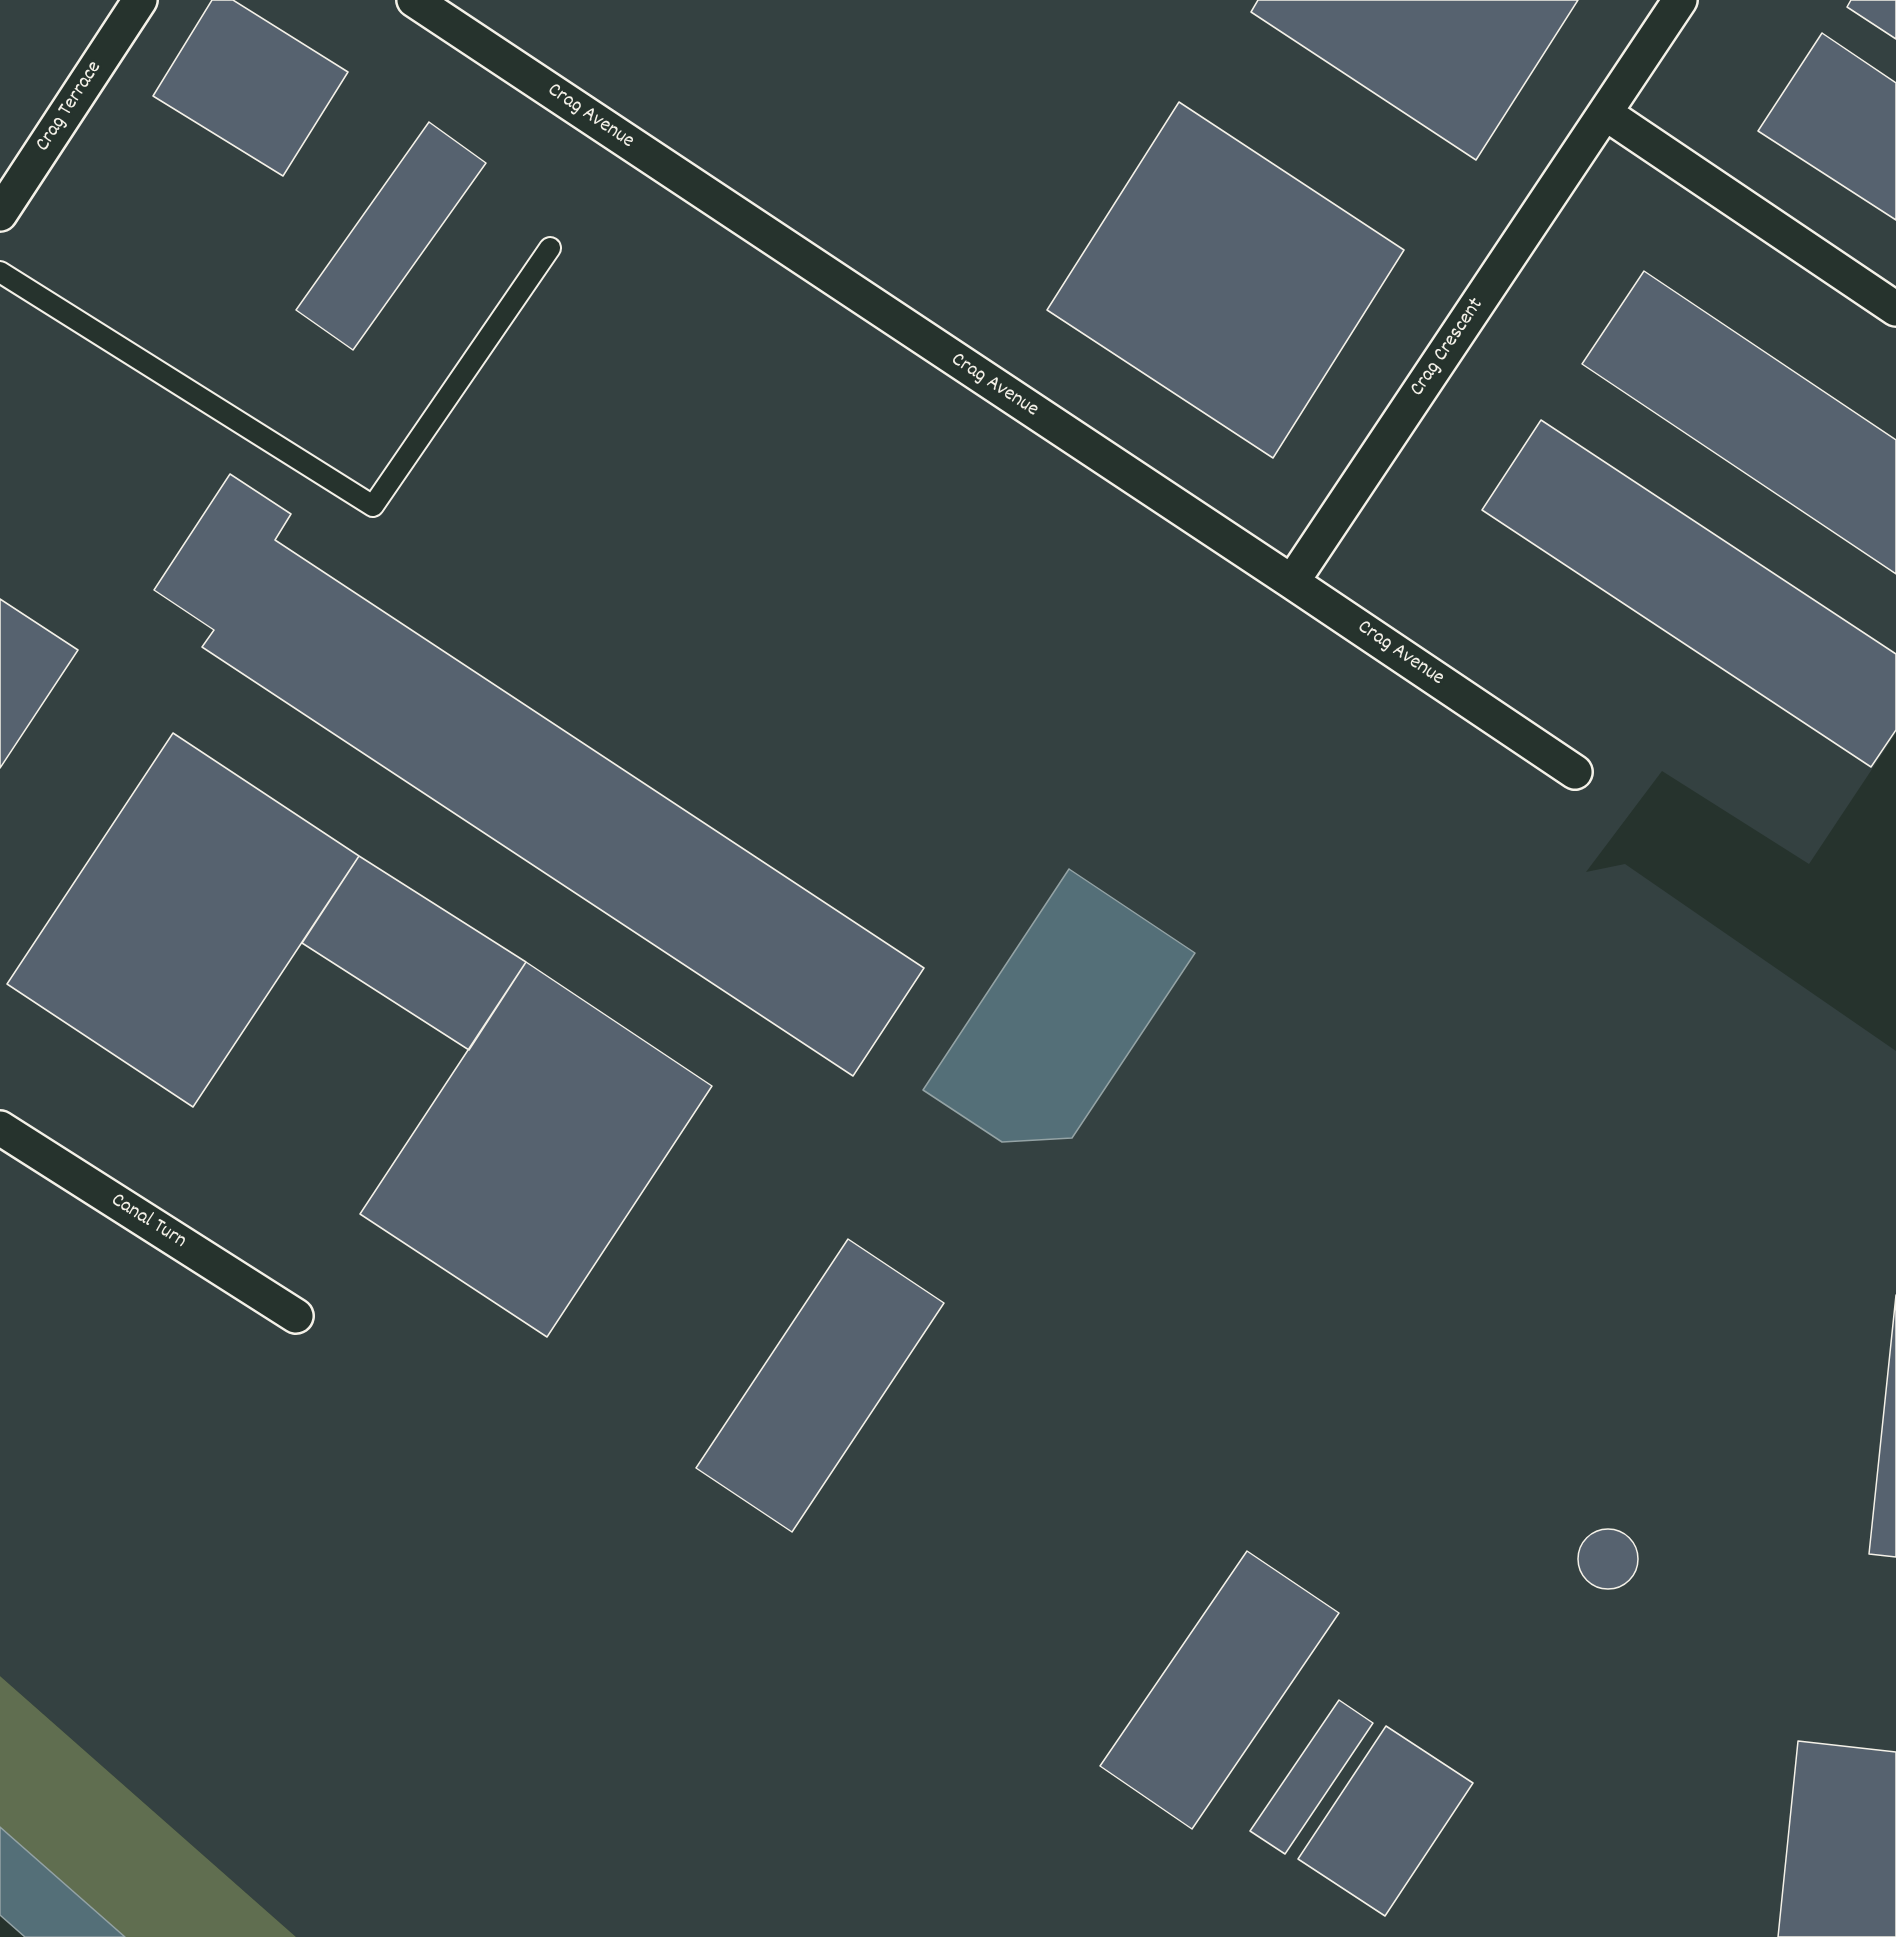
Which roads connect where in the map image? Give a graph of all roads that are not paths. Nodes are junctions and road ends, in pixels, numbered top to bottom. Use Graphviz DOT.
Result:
graph roads {
  1 [pos="140,0"];
  2 [pos="414,0"];
  3 [pos="1680,0"];
  4 [pos="1605,113"];
  5 [pos="0,214"];
  6 [pos="550,248"];
  7 [pos="0,272"];
  8 [pos="1896,309"];
  9 [pos="1292,582"];
  10 [pos="1575,772"];
  11 [pos="0,1128"];
  12 [pos="296,1316"];
  1 -- 5 [label="street, Crag Terrace"];
  2 -- 9 [label="street, Crag Avenue"];
  3 -- 4 [label="street, Crag Crescent"];
  4 -- 8 [label="street"];
  4 -- 9 [label="street, Crag Crescent"];
  6 -- 7 [label="lane"];
  9 -- 10 [label="street, Crag Avenue"];
  11 -- 12 [label="street, Canal Turn"];
}
